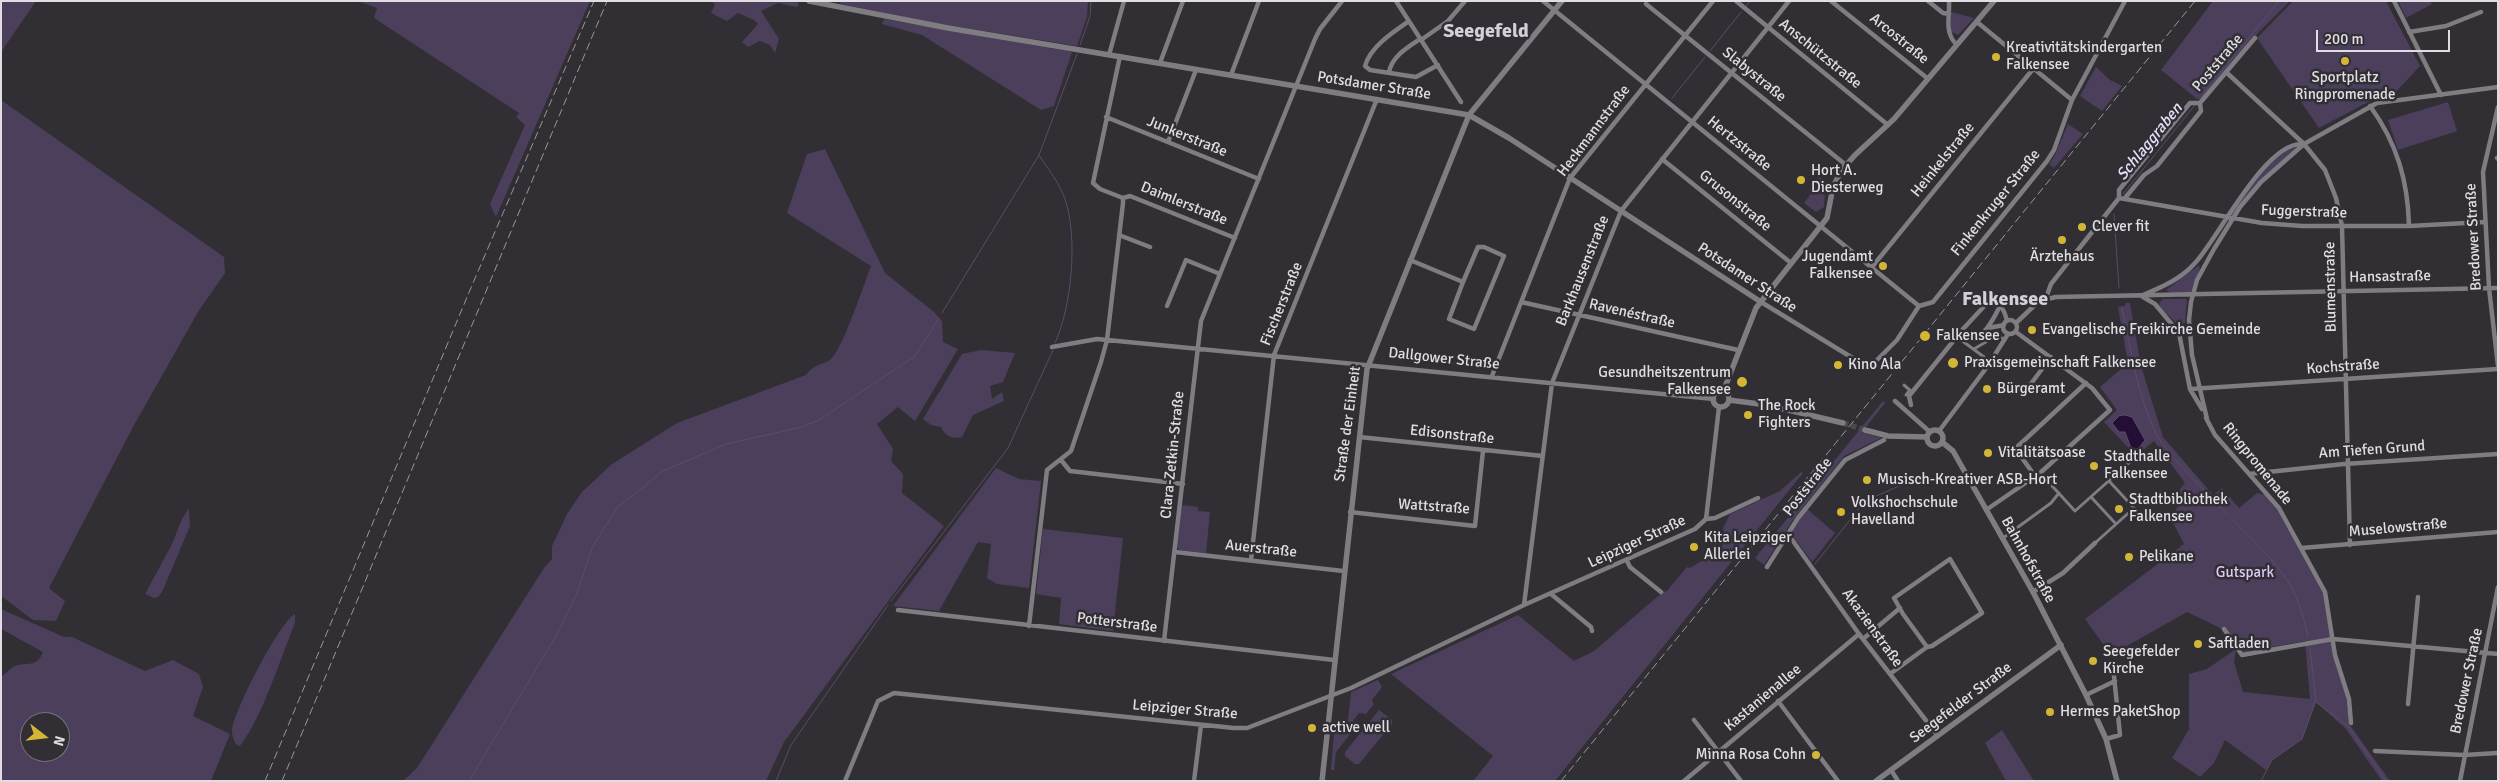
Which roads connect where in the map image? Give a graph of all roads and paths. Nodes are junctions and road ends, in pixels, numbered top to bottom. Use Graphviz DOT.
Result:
graph roads {
  1 [pos="809,1"];
  2 [pos="1124,1"];
  3 [pos="1183,1"];
  4 [pos="1259,1"];
  5 [pos="1342,1"];
  6 [pos="1396,1"];
  7 [pos="1465,1"];
  8 [pos="1543,1"];
  9 [pos="1562,1"];
  10 [pos="1713,1"];
  11 [pos="1736,1"];
  12 [pos="1789,1"];
  13 [pos="1831,1"];
  14 [pos="1928,1"];
  15 [pos="1949,1"];
  16 [pos="1994,1"];
  17 [pos="2124,1"];
  18 [pos="2394,1"];
  19 [pos="1646,4"];
  20 [pos="1555,10"];
  21 [pos="2481,12"];
  22 [pos="1949,14"];
  23 [pos="1409,21"];
  24 [pos="1977,22"];
  25 [pos="1768,28"];
  26 [pos="2409,32"];
  27 [pos="1686,35"];
  28 [pos="2255,38"];
  29 [pos="1420,39"];
  30 [pos="1956,44"];
  31 [pos="1110,55"];
  32 [pos="1120,56"];
  33 [pos="1160,63"];
  34 [pos="1438,65"];
  35 [pos="2032,68"];
  36 [pos="1196,70"];
  37 [pos="1389,72"];
  38 [pos="1731,73"];
  39 [pos="2228,73"];
  40 [pos="1231,75"];
  41 [pos="1927,78"];
  42 [pos="1646,84"];
  43 [pos="1297,86"];
  44 [pos="2498,87"];
  45 [pos="2441,95"];
  46 [pos="1377,100"];
  47 [pos="2072,100"];
  48 [pos="1461,102"];
  49 [pos="2200,103"];
  50 [pos="2370,106"];
  51 [pos="2498,107"];
  52 [pos="1469,115"];
  53 [pos="1106,117"];
  54 [pos="1692,121"];
  55 [pos="1888,125"];
  56 [pos="1168,142"];
  57 [pos="2304,144"];
  58 [pos="1662,159"];
  59 [pos="1846,165"];
  60 [pos="1570,178"];
  61 [pos="1259,179"];
  62 [pos="1122,198"];
  63 [pos="2119,198"];
  64 [pos="2125,198"];
  65 [pos="1621,211"];
  66 [pos="2224,218"];
  67 [pos="2232,220"];
  68 [pos="2485,222"];
  69 [pos="1821,226"];
  70 [pos="2342,226"];
  71 [pos="2409,226"];
  72 [pos="1119,235"];
  73 [pos="1235,238"];
  74 [pos="1150,247"];
  75 [pos="1410,260"];
  76 [pos="2196,262"];
  77 [pos="1791,263"];
  78 [pos="2205,265"];
  79 [pos="1872,267"];
  80 [pos="1220,274"];
  81 [pos="1463,282"];
  82 [pos="2489,288"];
  83 [pos="2498,288"];
  84 [pos="2344,291"];
  85 [pos="2192,295"];
  86 [pos="2142,296"];
  87 [pos="2046,298"];
  88 [pos="1521,302"];
  89 [pos="1761,302"];
  90 [pos="1167,306"];
  91 [pos="1919,306"];
  92 [pos="2000,306"];
  93 [pos="1579,315"];
  94 [pos="2006,323"];
  95 [pos="2016,323"];
  96 [pos="2189,327"];
  97 [pos="1988,328"];
  98 [pos="1963,329"];
  99 [pos="2177,330"];
  100 [pos="2016,332"];
  101 [pos="2008,334"];
  102 [pos="1957,337"];
  103 [pos="2002,338"];
  104 [pos="1106,340"];
  105 [pos="1052,347"];
  106 [pos="1197,348"];
  107 [pos="1974,349"];
  108 [pos="1738,350"];
  109 [pos="1274,355"];
  110 [pos="2051,357"];
  111 [pos="1368,364"];
  112 [pos="1985,366"];
  113 [pos="1868,368"];
  114 [pos="2498,368"];
  115 [pos="1492,376"];
  116 [pos="2346,379"];
  117 [pos="1552,383"];
  118 [pos="2086,383"];
  119 [pos="1904,385"];
  120 [pos="2198,388"];
  121 [pos="2190,389"];
  122 [pos="1911,391"];
  123 [pos="1723,392"];
  124 [pos="2024,393"];
  125 [pos="1906,395"];
  126 [pos="1714,399"];
  127 [pos="1729,400"];
  128 [pos="1895,401"];
  129 [pos="1911,404"];
  130 [pos="1719,407"];
  131 [pos="2207,419"];
  132 [pos="1843,423"];
  133 [pos="1865,430"];
  134 [pos="1939,431"];
  135 [pos="1929,434"];
  136 [pos="1358,438"];
  137 [pos="1884,440"];
  138 [pos="1942,442"];
  139 [pos="1483,451"];
  140 [pos="2498,454"];
  141 [pos="1543,456"];
  142 [pos="1061,460"];
  143 [pos="2131,461"];
  144 [pos="2348,464"];
  145 [pos="2249,474"];
  146 [pos="2035,476"];
  147 [pos="2043,476"];
  148 [pos="2109,481"];
  149 [pos="1183,484"];
  150 [pos="2059,493"];
  151 [pos="2091,497"];
  152 [pos="1758,498"];
  153 [pos="1986,510"];
  154 [pos="1350,512"];
  155 [pos="1706,519"];
  156 [pos="2116,524"];
  157 [pos="2498,532"];
  158 [pos="1788,534"];
  159 [pos="2002,539"];
  160 [pos="2096,543"];
  161 [pos="2350,545"];
  162 [pos="2301,548"];
  163 [pos="1175,552"];
  164 [pos="1251,560"];
  165 [pos="1626,560"];
  166 [pos="1767,567"];
  167 [pos="1343,571"];
  168 [pos="2498,587"];
  169 [pos="1661,592"];
  170 [pos="2033,592"];
  171 [pos="1551,594"];
  172 [pos="2418,597"];
  173 [pos="1524,605"];
  174 [pos="1900,608"];
  175 [pos="898,610"];
  176 [pos="1029,626"];
  177 [pos="2224,629"];
  178 [pos="1592,631"];
  179 [pos="1859,634"];
  180 [pos="1864,639"];
  181 [pos="2333,639"];
  182 [pos="1164,642"];
  183 [pos="2060,645"];
  184 [pos="1927,647"];
  185 [pos="2413,647"];
  186 [pos="2485,653"];
  187 [pos="2498,654"];
  188 [pos="1334,660"];
  189 [pos="2113,666"];
  190 [pos="1890,674"];
  191 [pos="2115,681"];
  192 [pos="1330,695"];
  193 [pos="2086,696"];
  194 [pos="1778,701"];
  195 [pos="2408,704"];
  196 [pos="1694,720"];
  197 [pos="2351,723"];
  198 [pos="1201,725"];
  199 [pos="1938,736"];
  200 [pos="2106,739"];
  201 [pos="1719,752"];
  202 [pos="2374,752"];
  203 [pos="2498,753"];
  204 [pos="2464,755"];
  205 [pos="1891,770"];
  206 [pos="845,781"];
  207 [pos="1194,781"];
  208 [pos="1322,781"];
  209 [pos="1684,781"];
  210 [pos="1741,781"];
  211 [pos="1838,781"];
  212 [pos="1876,781"];
  213 [pos="1898,781"];
  214 [pos="2117,781"];
  215 [pos="2460,781"];
  1 -- 31 [label="street, Potsdamer Straße"];
  2 -- 31 [label="street"];
  3 -- 33 [label="street"];
  4 -- 40 [label="street"];
  5 -- 43 [label="street, Clara-Zetkin-Straße"];
  6 -- 23 [label="street"];
  7 -- 29 [label="street"];
  8 -- 20 [label="street, Hertzstraße"];
  9 -- 20 [label="street, Straße der Einheit"];
  10 -- 27 [label="street, Heckmannstraße"];
  11 -- 25 [label="street, Anschützstraße"];
  12 -- 25 [label="street, Barkhausenstraße"];
  13 -- 41 [label="street, Arcostraße"];
  14 -- 22 [label="street"];
  15 -- 22 [label="street"];
  16 -- 24 [label="street"];
  17 -- 47 [label="street, Finkenkruger Straße"];
  18 -- 26 [label="street"];
  19 -- 27 [label="street, Slabystraße"];
  20 -- 42 [label="street, Hertzstraße"];
  20 -- 52 [label="street, Straße der Einheit"];
  21 -- 26 [label="street"];
  22 -- 30 [label="street"];
  23 -- 29 [label="street"];
  23 -- 37 [label="street"];
  24 -- 30 [label="street"];
  24 -- 35 [label="street"];
  25 -- 38 [label="street, Barkhausenstraße"];
  25 -- 55 [label="street, Anschützstraße"];
  26 -- 45 [label="street"];
  27 -- 38 [label="street, Slabystraße"];
  27 -- 42 [label="street, Heckmannstraße"];
  28 -- 39 [label="street, Poststraße"];
  29 -- 34 [label="street"];
  29 -- 37 [label="street"];
  30 -- 41 [label="street"];
  31 -- 32 [label="street, Potsdamer Straße"];
  32 -- 33 [label="street, Potsdamer Straße"];
  32 -- 53 [label="street"];
  33 -- 36 [label="street, Potsdamer Straße"];
  34 -- 37 [label="street"];
  34 -- 48 [label="street"];
  35 -- 47 [label="street"];
  35 -- 79 [label="street, Heinkelstraße"];
  36 -- 40 [label="street, Potsdamer Straße"];
  36 -- 56 [label="street"];
  38 -- 54 [label="street, Barkhausenstraße"];
  38 -- 59 [label="street, Slabystraße"];
  39 -- 49 [label="street, Poststraße"];
  39 -- 57 [label="street, Blumenstraße"];
  40 -- 43 [label="street, Potsdamer Straße"];
  41 -- 55 [label="street"];
  42 -- 54 [label="street, Hertzstraße"];
  42 -- 60 [label="street, Heckmannstraße"];
  43 -- 46 [label="street, Potsdamer Straße"];
  43 -- 61 [label="street, Clara-Zetkin-Straße"];
  44 -- 45 [label="street, Ringpromenade"];
  45 -- 50 [label="street, Ringpromenade"];
  46 -- 52 [label="street, Potsdamer Straße"];
  46 -- 109 [label="street, Fischerstraße"];
  47 -- 91 [label="street, Finkenkruger Straße"];
  49 -- 63 [label="street, Poststraße"];
  49 -- 64 [label="street, Poststraße"];
  50 -- 57 [label="street, Ringpromenade"];
  50 -- 71 [label="street"];
  51 -- 68 [label="street, Bredower Straße"];
  52 -- 60 [label="street, Potsdamer Straße"];
  52 -- 75 [label="street, Straße der Einheit"];
  53 -- 56 [label="street, Junkerstraße"];
  53 -- 62 [label="street, Daimlerstraße"];
  54 -- 58 [label="street, Barkhausenstraße"];
  54 -- 69 [label="street, Hertzstraße"];
  55 -- 59 [label="street"];
  56 -- 61 [label="street, Junkerstraße"];
  57 -- 66 [label="street, Ringpromenade"];
  57 -- 67 [label="street, Ringpromenade"];
  57 -- 70 [label="street, Blumenstraße"];
  58 -- 65 [label="street, Barkhausenstraße"];
  58 -- 77 [label="street, Grusonstraße"];
  59 -- 69 [label="street"];
  60 -- 65 [label="street, Potsdamer Straße"];
  60 -- 88 [label="street, Heckmannstraße"];
  61 -- 73 [label="street, Clara-Zetkin-Straße"];
  62 -- 72 [label="street"];
  62 -- 73 [label="street, Daimlerstraße"];
  63 -- 64 [label="street"];
  63 -- 87 [label="street, Poststraße"];
  64 -- 66 [label="street, Fuggerstraße"];
  65 -- 89 [label="street, Potsdamer Straße"];
  65 -- 93 [label="street, Barkhausenstraße"];
  66 -- 67 [label="street, Fuggerstraße"];
  66 -- 76 [label="street, Ringpromenade"];
  67 -- 70 [label="street, Fuggerstraße"];
  67 -- 78 [label="street, Ringpromenade"];
  68 -- 71 [label="street, Fuggerstraße"];
  68 -- 82 [label="street, Bredower Straße"];
  69 -- 77 [label="street"];
  69 -- 79 [label="street, Hertzstraße"];
  70 -- 71 [label="street, Fuggerstraße"];
  70 -- 84 [label="street, Blumenstraße"];
  72 -- 74 [label="street"];
  72 -- 104 [label="street"];
  73 -- 80 [label="street, Clara-Zetkin-Straße"];
  75 -- 81 [label="street"];
  75 -- 111 [label="street, Straße der Einheit"];
  76 -- 78 [label="street"];
  76 -- 86 [label="street, Ringpromenade"];
  77 -- 89 [label="street"];
  78 -- 85 [label="street, Ringpromenade"];
  79 -- 91 [label="street, Hertzstraße"];
  80 -- 90 [label="street"];
  80 -- 106 [label="street, Clara-Zetkin-Straße"];
  81 -- 81 [label="street"];
  82 -- 83 [label="street, Hansastraße"];
  82 -- 84 [label="street, Hansastraße"];
  82 -- 114 [label="street, Bredower Straße"];
  84 -- 85 [label="street, Hansastraße"];
  84 -- 116 [label="street, Blumenstraße"];
  85 -- 86 [label="street, Hansastraße"];
  85 -- 96 [label="street, Ringpromenade"];
  86 -- 87 [label="street"];
  86 -- 99 [label="street, Ringpromenade"];
  87 -- 95 [label="street, Poststraße"];
  88 -- 93 [label="street, Ravenéstraße"];
  88 -- 115 [label="street, Heckmannstraße"];
  89 -- 108 [label="street"];
  89 -- 113 [label="street, Potsdamer Straße"];
  91 -- 113 [label="street, Finkenkruger Straße"];
  92 -- 94 [label="street"];
  92 -- 97 [label="street"];
  92 -- 98 [label="street"];
  93 -- 108 [label="street, Ravenéstraße"];
  93 -- 117 [label="street, Barkhausenstraße"];
  94 -- 95 [label="street"];
  94 -- 97 [label="street"];
  94 -- 101 [label="street"];
  95 -- 100 [label="street"];
  96 -- 99 [label="street"];
  96 -- 120 [label="street, Ringpromenade"];
  97 -- 98 [label="street"];
  98 -- 102 [label="street"];
  99 -- 121 [label="street, Ringpromenade"];
  100 -- 101 [label="street"];
  100 -- 110 [label="street"];
  101 -- 134 [label="street"];
  102 -- 107 [label="street"];
  102 -- 122 [label="street"];
  103 -- 107 [label="street"];
  104 -- 105 [label="street, Dallgower Straße"];
  104 -- 106 [label="street, Dallgower Straße"];
  104 -- 142 [label="street"];
  106 -- 109 [label="street, Dallgower Straße"];
  106 -- 149 [label="street, Clara-Zetkin-Straße"];
  107 -- 112 [label="street"];
  108 -- 123 [label="street"];
  109 -- 111 [label="street, Dallgower Straße"];
  109 -- 164 [label="street, Fischerstraße"];
  110 -- 118 [label="street"];
  110 -- 124 [label="street"];
  111 -- 115 [label="street, Dallgower Straße"];
  111 -- 136 [label="street, Straße der Einheit"];
  114 -- 116 [label="street, Kochstraße"];
  115 -- 117 [label="street, Dallgower Straße"];
  116 -- 120 [label="street, Kochstraße"];
  116 -- 144 [label="street, Blumenstraße"];
  117 -- 126 [label="street, Dallgower Straße"];
  117 -- 141 [label="street, Barkhausenstraße"];
  118 -- 146 [label="street"];
  118 -- 146 [label="street"];
  119 -- 122 [label="street"];
  120 -- 121 [label="street, Kochstraße"];
  120 -- 131 [label="street, Ringpromenade"];
  121 -- 131 [label="street, Ringpromenade"];
  122 -- 125 [label="street"];
  122 -- 129 [label="street"];
  123 -- 126 [label="street"];
  123 -- 127 [label="street"];
  126 -- 130 [label="street"];
  127 -- 130 [label="street"];
  127 -- 132 [label="street"];
  128 -- 135 [label="street"];
  130 -- 155 [label="street"];
  131 -- 145 [label="street, Ringpromenade"];
  133 -- 135 [label="street"];
  134 -- 135 [label="street"];
  134 -- 138 [label="street"];
  135 -- 138 [label="street"];
  136 -- 139 [label="street, Edisonstraße"];
  136 -- 154 [label="street, Straße der Einheit"];
  137 -- 158 [label="street, Poststraße"];
  138 -- 153 [label="street, Bahnhofstraße"];
  139 -- 141 [label="street, Edisonstraße"];
  139 -- 154 [label="street, Wattstraße"];
  140 -- 144 [label="street, Am Tiefen Grund"];
  141 -- 173 [label="street, Barkhausenstraße"];
  142 -- 149 [label="street"];
  142 -- 176 [label="street"];
  143 -- 148 [label="street"];
  144 -- 145 [label="street, Am Tiefen Grund"];
  144 -- 161 [label="street, Blumenstraße"];
  145 -- 162 [label="street, Ringpromenade"];
  146 -- 153 [label="street"];
  147 -- 150 [label="street"];
  148 -- 151 [label="street"];
  148 -- 156 [label="street"];
  149 -- 163 [label="street, Clara-Zetkin-Straße"];
  150 -- 151 [label="street"];
  150 -- 159 [label="street"];
  151 -- 156 [label="street"];
  152 -- 155 [label="street, Leipziger Straße"];
  153 -- 159 [label="street, Bahnhofstraße"];
  154 -- 167 [label="street, Straße der Einheit"];
  155 -- 165 [label="street, Leipziger Straße"];
  156 -- 160 [label="street"];
  157 -- 161 [label="street, Muselowstraße"];
  158 -- 166 [label="street, Poststraße"];
  158 -- 179 [label="street, Akazienstraße"];
  159 -- 170 [label="street, Bahnhofstraße"];
  160 -- 170 [label="street"];
  161 -- 162 [label="street, Muselowstraße"];
  162 -- 181 [label="street, Ringpromenade"];
  163 -- 164 [label="street, Auerstraße"];
  163 -- 182 [label="street, Clara-Zetkin-Straße"];
  164 -- 167 [label="street, Auerstraße"];
  165 -- 169 [label="street"];
  165 -- 171 [label="street, Leipziger Straße"];
  167 -- 188 [label="street, Straße der Einheit"];
  168 -- 186 [label="street, Bredower Straße"];
  170 -- 183 [label="street, Bahnhofstraße"];
  171 -- 173 [label="street, Leipziger Straße"];
  171 -- 178 [label="street"];
  172 -- 185 [label="street"];
  173 -- 192 [label="street, Leipziger Straße"];
  174 -- 180 [label="street"];
  174 -- 184 [label="street"];
  174 -- 184 [label="street"];
  175 -- 176 [label="street, Potterstraße"];
  176 -- 182 [label="street, Potterstraße"];
  177 -- 181 [label="street"];
  179 -- 180 [label="street, Akazienstraße"];
  179 -- 194 [label="street, Kastanienallee"];
  180 -- 190 [label="street, Akazienstraße"];
  181 -- 185 [label="street"];
  181 -- 197 [label="street, Ringpromenade"];
  182 -- 188 [label="street, Potterstraße"];
  183 -- 193 [label="street, Bahnhofstraße"];
  183 -- 199 [label="street, Seegefelder Straße"];
  184 -- 190 [label="street"];
  185 -- 186 [label="street"];
  185 -- 195 [label="street"];
  186 -- 187 [label="street"];
  186 -- 204 [label="street, Bredower Straße"];
  188 -- 192 [label="street, Straße der Einheit"];
  189 -- 191 [label="street"];
  190 -- 199 [label="street, Akazienstraße"];
  191 -- 193 [label="street"];
  191 -- 200 [label="street"];
  192 -- 198 [label="street, Leipziger Straße"];
  192 -- 208 [label="street, Straße der Einheit"];
  193 -- 200 [label="street, Bahnhofstraße"];
  194 -- 201 [label="street, Kastanienallee"];
  194 -- 211 [label="street"];
  196 -- 201 [label="street"];
  198 -- 206 [label="street, Leipziger Straße"];
  198 -- 207 [label="street"];
  199 -- 205 [label="street, Seegefelder Straße"];
  200 -- 214 [label="street, Bahnhofstraße"];
  201 -- 209 [label="street, Kastanienallee"];
  201 -- 210 [label="street"];
  202 -- 204 [label="street"];
  203 -- 204 [label="street"];
  204 -- 215 [label="street, Bredower Straße"];
  205 -- 212 [label="street, Seegefelder Straße"];
  205 -- 213 [label="street"];
}
